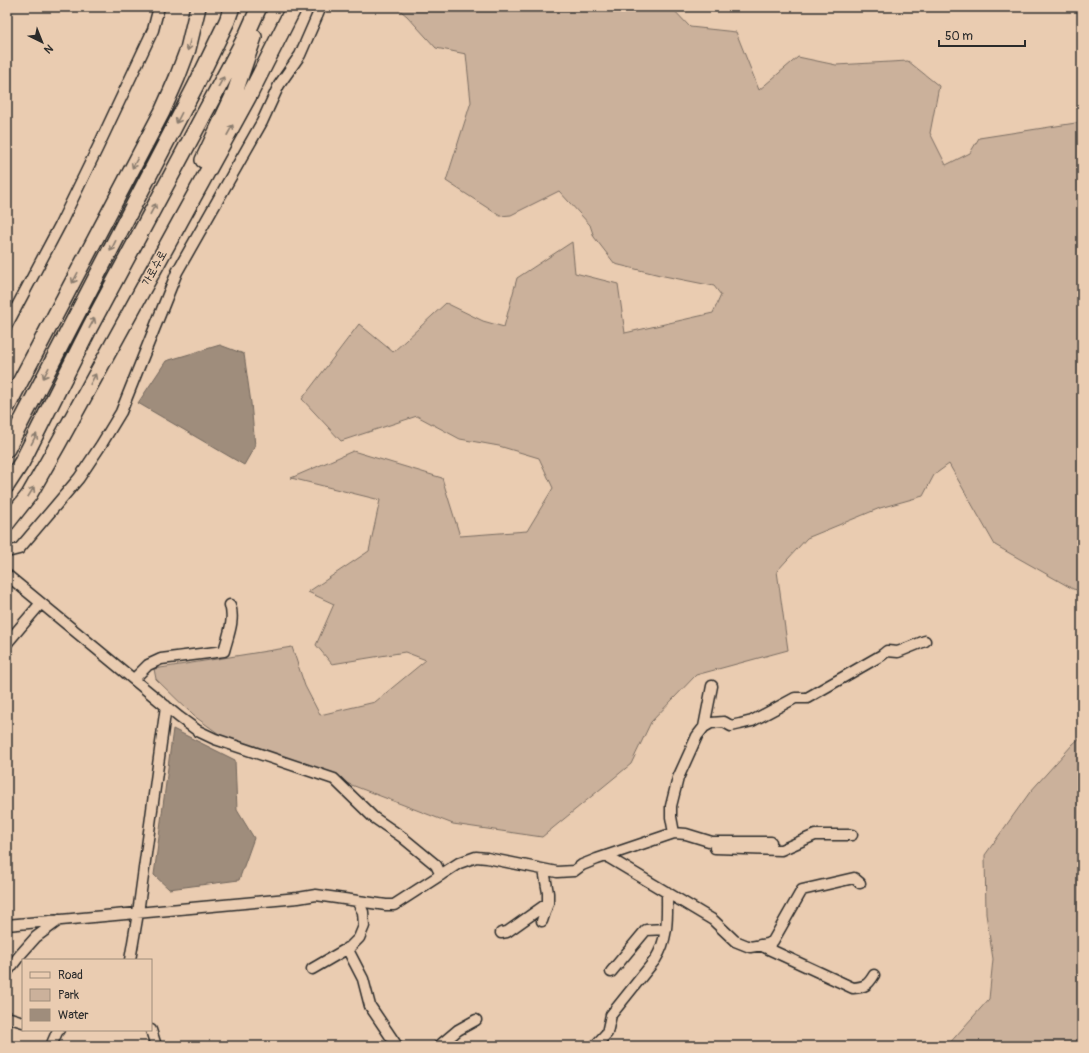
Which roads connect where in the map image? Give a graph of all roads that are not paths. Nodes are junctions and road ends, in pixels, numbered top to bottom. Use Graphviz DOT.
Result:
graph roads {
  1 [pos="159,7"];
  2 [pos="198,7"];
  3 [pos="232,7"];
  4 [pos="259,7"];
  5 [pos="263,7"];
  6 [pos="294,7"];
  7 [pos="321,7"];
  8 [pos="170,238"];
  9 [pos="7,325"];
  10 [pos="7,407"];
  11 [pos="7,449"];
  12 [pos="7,485"];
  13 [pos="7,523"];
  14 [pos="7,552"];
  15 [pos="7,575"];
  16 [pos="41,603"];
  17 [pos="230,605"];
  18 [pos="925,641"];
  19 [pos="7,642"];
  20 [pos="134,680"];
  21 [pos="712,686"];
  22 [pos="166,706"];
  23 [pos="704,727"];
  24 [pos="674,833"];
  25 [pos="852,835"];
  26 [pos="702,839"];
  27 [pos="771,842"];
  28 [pos="606,856"];
  29 [pos="544,870"];
  30 [pos="441,875"];
  31 [pos="860,883"];
  32 [pos="667,892"];
  33 [pos="357,901"];
  34 [pos="548,903"];
  35 [pos="138,913"];
  36 [pos="59,920"];
  37 [pos="542,921"];
  38 [pos="7,925"];
  39 [pos="666,929"];
  40 [pos="501,933"];
  41 [pos="760,945"];
  42 [pos="347,948"];
  43 [pos="130,959"];
  44 [pos="312,969"];
  45 [pos="7,972"];
  46 [pos="611,972"];
  47 [pos="874,975"];
  48 [pos="7,1017"];
  49 [pos="476,1020"];
  50 [pos="22,1022"];
  51 [pos="55,1031"];
  52 [pos="151,1031"];
  53 [pos="51,1046"];
  54 [pos="156,1046"];
  55 [pos="398,1046"];
  56 [pos="439,1046"];
  57 [pos="595,1046"];
  1 -- 9 [label="street"];
  2 -- 10 [label="main road, one-way"];
  3 -- 11 [label="main road, one-way"];
  12 -- 4 [label="main road, one-way"];
  5 -- 8 [label="main road"];
  8 -- 6 [label="main road, 가로수로, one-way"];
  7 -- 14 [label="street"];
  13 -- 8 [label="main road, 가로수로, one-way"];
  15 -- 16 [label="street"];
  16 -- 19 [label="street"];
  16 -- 20 [label="street"];
  17 -- 20 [label="street"];
  18 -- 23 [label="street"];
  20 -- 22 [label="street"];
  21 -- 23 [label="street"];
  22 -- 30 [label="street"];
  22 -- 35 [label="street"];
  23 -- 24 [label="street"];
  24 -- 26 [label="street"];
  24 -- 28 [label="street"];
  25 -- 26 [label="street"];
  26 -- 27 [label="street"];
  28 -- 29 [label="street"];
  28 -- 32 [label="street"];
  29 -- 30 [label="street"];
  29 -- 34 [label="street"];
  30 -- 33 [label="street"];
  31 -- 41 [label="street"];
  32 -- 39 [label="street"];
  32 -- 41 [label="street"];
  33 -- 35 [label="street"];
  33 -- 42 [label="street"];
  34 -- 37 [label="street"];
  34 -- 40 [label="street"];
  35 -- 36 [label="street"];
  35 -- 43 [label="street"];
  36 -- 38 [label="street"];
  36 -- 45 [label="street"];
  39 -- 46 [label="street"];
  39 -- 57 [label="street"];
  41 -- 47 [label="street"];
  42 -- 44 [label="street"];
  42 -- 55 [label="street"];
  48 -- 50 [label="street"];
  49 -- 56 [label="street"];
  51 -- 53 [label="street"];
  52 -- 54 [label="street"];
}
